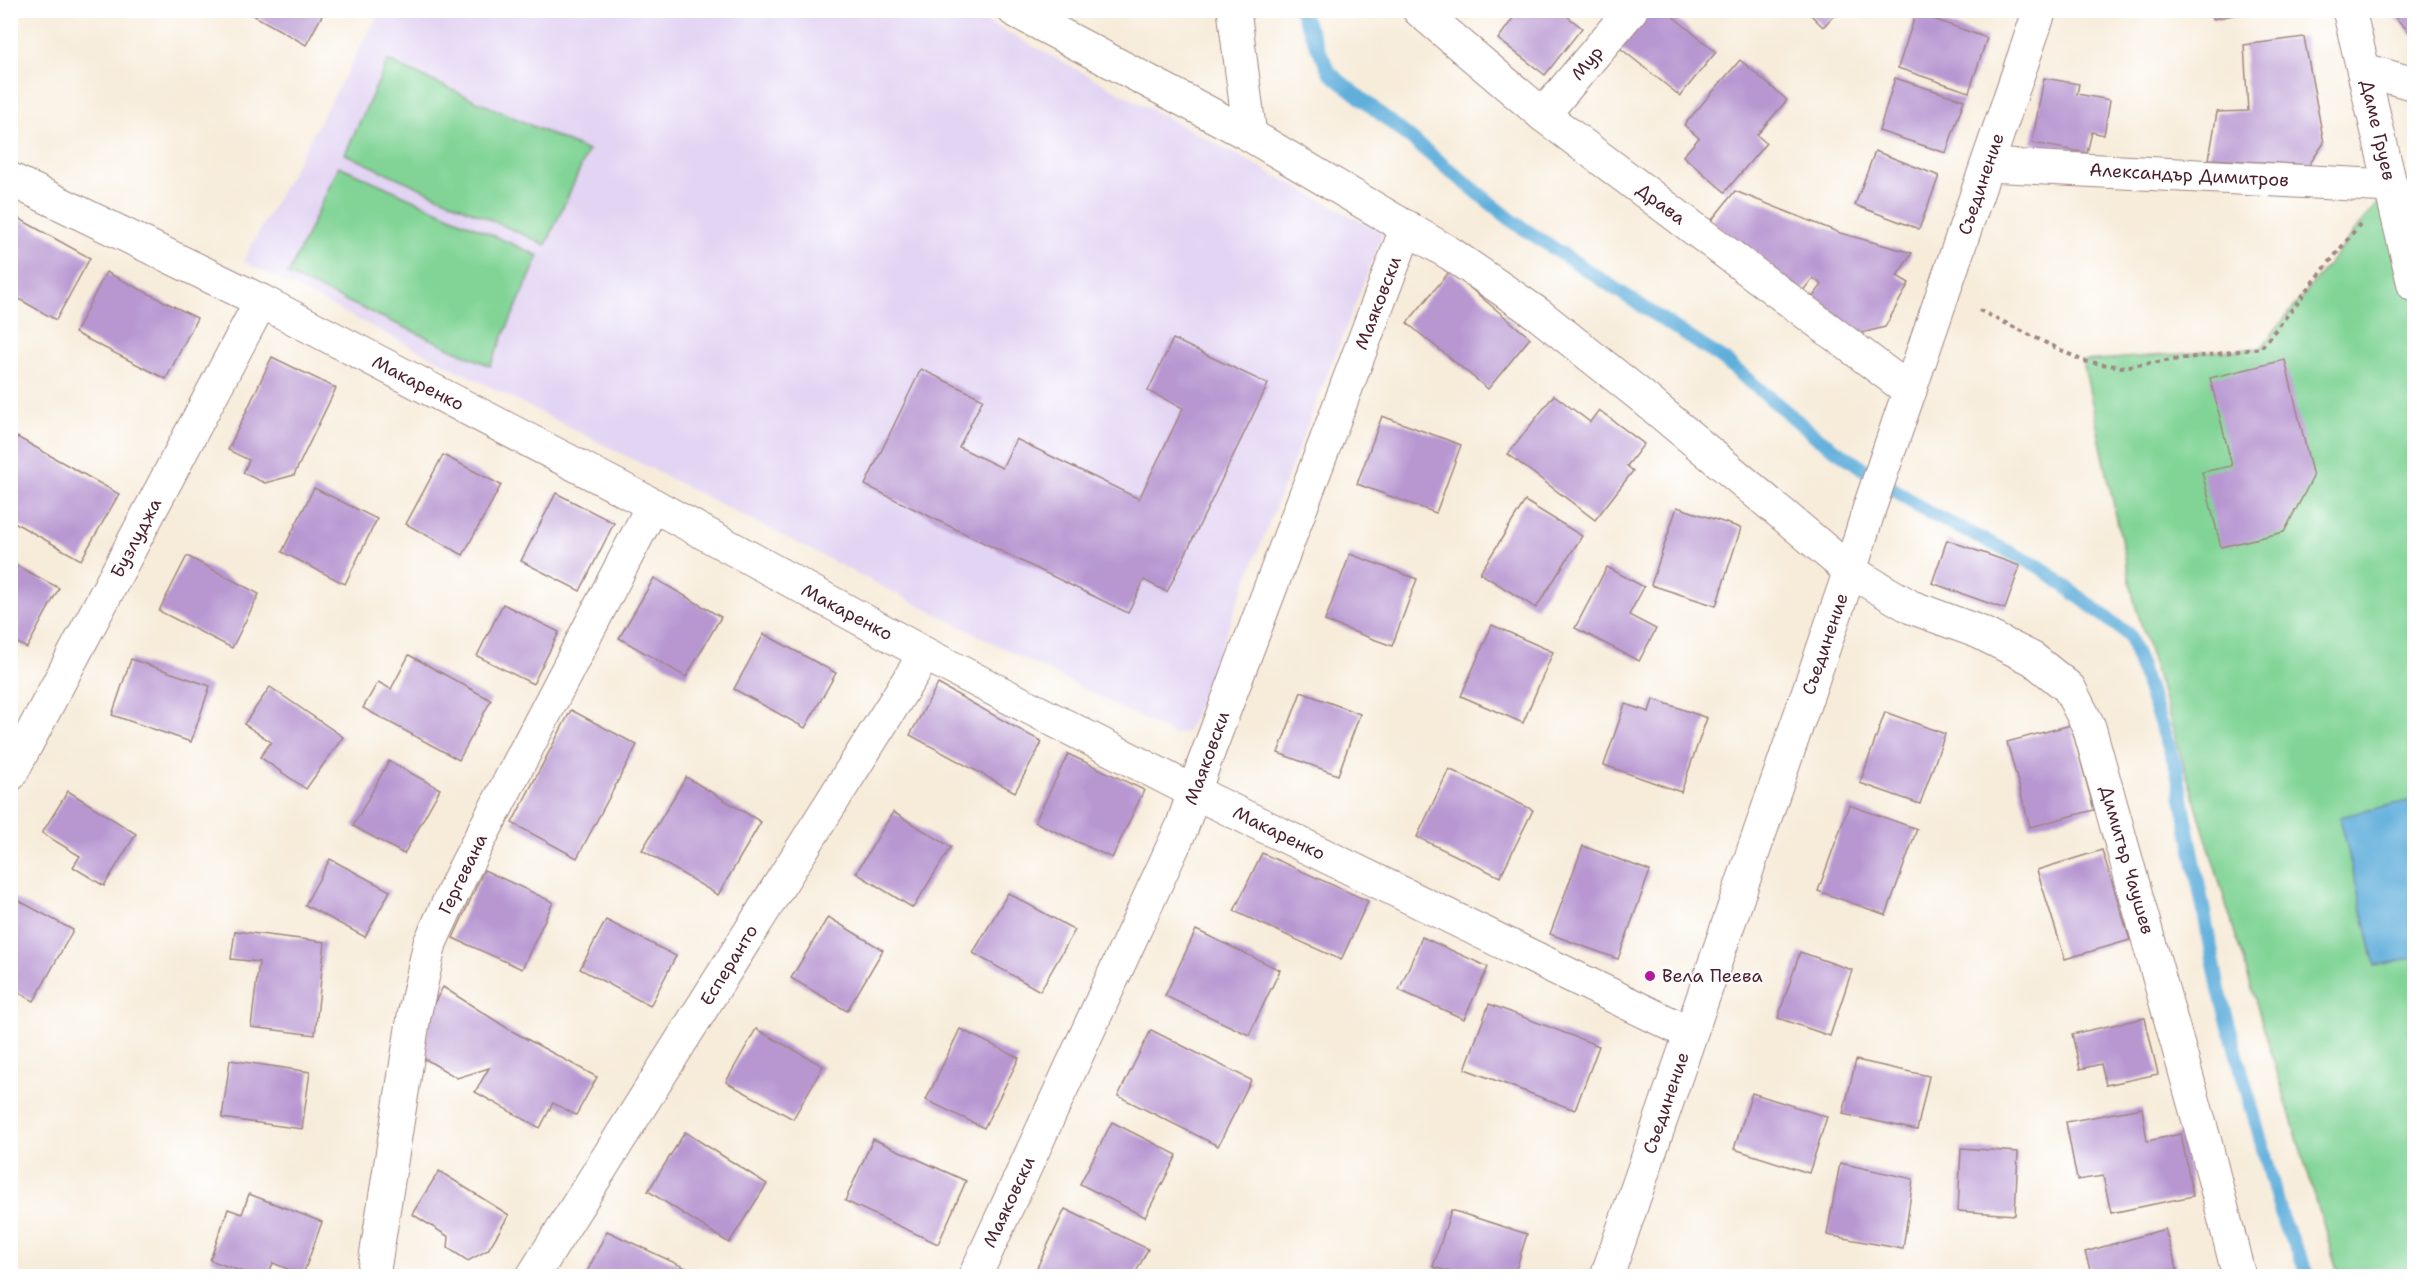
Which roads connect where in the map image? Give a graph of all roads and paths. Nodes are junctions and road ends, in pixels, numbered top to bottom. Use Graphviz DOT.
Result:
graph roads {
  1 [pos="1014,10"];
  2 [pos="1234,10"];
  3 [pos="1419,10"];
  4 [pos="1631,10"];
  5 [pos="2040,10"];
  6 [pos="2349,10"];
  7 [pos="2365,70"];
  8 [pos="2415,84"];
  9 [pos="1543,115"];
  10 [pos="1250,135"];
  11 [pos="1988,165"];
  12 [pos="10,178"];
  13 [pos="2391,186"];
  14 [pos="1407,227"];
  15 [pos="2415,285"];
  16 [pos="1943,292"];
  17 [pos="261,301"];
  18 [pos="1910,391"];
  19 [pos="653,506"];
  20 [pos="1850,571"];
  21 [pos="925,654"];
  22 [pos="10,776"];
  23 [pos="1194,792"];
  24 [pos="1689,1033"];
  25 [pos="380,1274"];
  26 [pos="533,1276"];
  27 [pos="975,1276"];
  28 [pos="1607,1276"];
  29 [pos="2239,1276"];
  1 -- 10 [label="street, Димитър Чаушев"];
  2 -- 10 [label="street"];
  3 -- 9 [label="street, Драва"];
  4 -- 9 [label="street, Мур"];
  5 -- 11 [label="street, Съединение"];
  6 -- 7 [label="street, Даме Груев"];
  7 -- 8 [label="street"];
  7 -- 13 [label="street, Даме Груев"];
  9 -- 18 [label="street, Драва"];
  10 -- 14 [label="street, Димитър Чаушев"];
  11 -- 13 [label="street, Александър Димитров"];
  11 -- 16 [label="street, Съединение"];
  12 -- 17 [label="street, Макаренко"];
  13 -- 15 [label="street, Даме Груев"];
  13 -- 16 [label="path"];
  14 -- 20 [label="street, Димитър Чаушев"];
  14 -- 23 [label="street, Маяковски"];
  16 -- 18 [label="street, Съединение"];
  17 -- 19 [label="street, Макаренко"];
  17 -- 22 [label="street, Бузлуджа"];
  18 -- 20 [label="street, Съединение"];
  19 -- 21 [label="street, Макаренко"];
  19 -- 25 [label="street, Гергевана"];
  20 -- 24 [label="street, Съединение"];
  20 -- 29 [label="street, Димитър Чаушев"];
  21 -- 23 [label="street, Макаренко"];
  21 -- 26 [label="street, Есперанто"];
  23 -- 24 [label="street, Макаренко"];
  23 -- 27 [label="street, Маяковски"];
  24 -- 28 [label="street, Съединение"];
}
